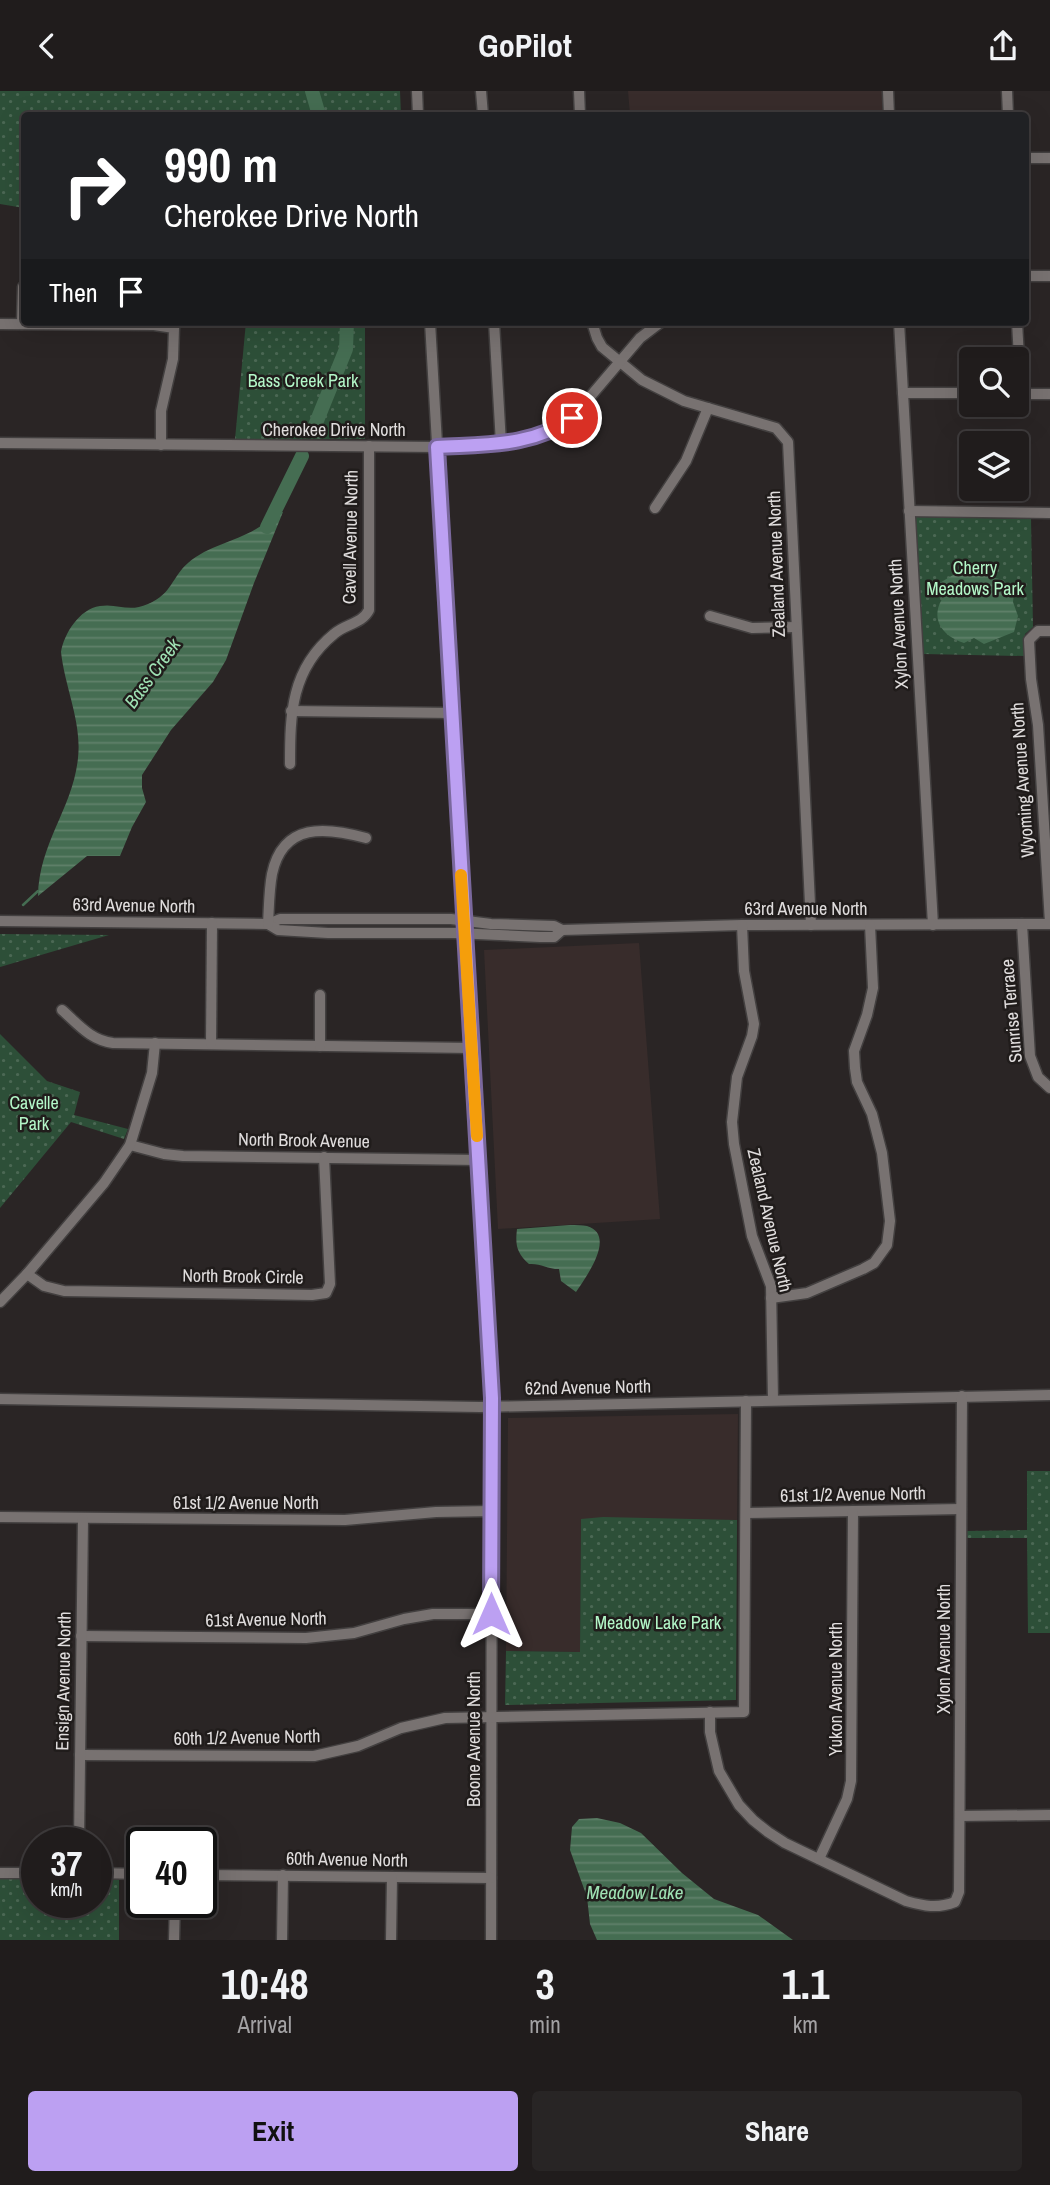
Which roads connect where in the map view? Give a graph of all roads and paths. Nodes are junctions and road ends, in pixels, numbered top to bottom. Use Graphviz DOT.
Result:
graph roads {
  1 [pos="417,91"];
  2 [pos="481,91"];
  3 [pos="579,91"];
  4 [pos="888,91"];
  5 [pos="1007,91"];
  6 [pos="418,112"];
  7 [pos="483,112"];
  8 [pos="580,112"];
  9 [pos="889,112"];
  10 [pos="1008,112"];
  11 [pos="1029,158"];
  12 [pos="1050,158"];
  13 [pos="1029,276"];
  14 [pos="1050,276"];
  15 [pos="0,324"];
  16 [pos="21,324"];
  17 [pos="161,326"];
  18 [pos="430,326"];
  19 [pos="494,326"];
  20 [pos="593,326"];
  21 [pos="656,326"];
  22 [pos="899,326"];
  23 [pos="1017,326"];
  24 [pos="1018,347"];
  25 [pos="618,362"];
  26 [pos="903,393"];
  27 [pos="959,393"];
  28 [pos="1029,394"];
  29 [pos="1050,394"];
  30 [pos="708,408"];
  31 [pos="0,443"];
  32 [pos="501,444"];
  33 [pos="161,445"];
  34 [pos="369,446"];
  35 [pos="437,447"];
  36 [pos="655,508"];
  37 [pos="909,511"];
  38 [pos="1050,513"];
  39 [pos="710,616"];
  40 [pos="796,628"];
  41 [pos="1050,631"];
  42 [pos="291,711"];
  43 [pos="453,713"];
  44 [pos="290,764"];
  45 [pos="366,838"];
  46 [pos="464,919"];
  47 [pos="0,921"];
  48 [pos="212,923"];
  49 [pos="268,924"];
  50 [pos="1022,924"];
  51 [pos="1050,924"];
  52 [pos="742,925"];
  53 [pos="811,925"];
  54 [pos="870,925"];
  55 [pos="933,925"];
  56 [pos="562,930"];
  57 [pos="467,933"];
  58 [pos="320,995"];
  59 [pos="62,1010"];
  60 [pos="155,1043"];
  61 [pos="211,1044"];
  62 [pos="320,1046"];
  63 [pos="472,1048"];
  64 [pos="1050,1088"];
  65 [pos="130,1145"];
  66 [pos="324,1157"];
  67 [pos="479,1160"];
  68 [pos="27,1274"];
  69 [pos="771,1298"];
  70 [pos="0,1302"];
  71 [pos="1050,1395"];
  72 [pos="962,1396"];
  73 [pos="0,1399"];
  74 [pos="773,1400"];
  75 [pos="746,1401"];
  76 [pos="493,1407"];
  77 [pos="961,1510"];
  78 [pos="492,1511"];
  79 [pos="853,1511"];
  80 [pos="746,1513"];
  81 [pos="0,1517"];
  82 [pos="83,1519"];
  83 [pos="491,1614"];
  84 [pos="81,1636"];
  85 [pos="710,1712"];
  86 [pos="490,1716"];
  87 [pos="80,1755"];
  88 [pos="1050,1815"];
  89 [pos="960,1816"];
  90 [pos="79,1827"];
  91 [pos="818,1859"];
  92 [pos="0,1873"];
  93 [pos="21,1873"];
  94 [pos="217,1875"];
  95 [pos="283,1875"];
  96 [pos="392,1877"];
  97 [pos="491,1878"];
  98 [pos="175,1918"];
  99 [pos="174,1940"];
  100 [pos="282,1940"];
  101 [pos="391,1940"];
  102 [pos="491,1940"];
  1 -- 6 [label="street"];
  2 -- 7 [label="street"];
  3 -- 8 [label="street"];
  4 -- 9 [label="street"];
  5 -- 10 [label="street"];
  11 -- 12 [label="street"];
  13 -- 14 [label="street"];
  15 -- 16 [label="street"];
  17 -- 33 [label="street"];
  18 -- 35 [label="street, Boone Avenue North"];
  19 -- 32 [label="street"];
  20 -- 25 [label="street, Zealand Avenue North"];
  21 -- 25 [label="street, Cherokee Drive North"];
  22 -- 26 [label="street, Xylon Avenue North"];
  23 -- 24 [label="street"];
  25 -- 30 [label="street, Zealand Avenue North"];
  25 -- 32 [label="street, Cherokee Drive North"];
  26 -- 27 [label="street"];
  26 -- 37 [label="street, Xylon Avenue North"];
  28 -- 29 [label="street"];
  30 -- 36 [label="street"];
  30 -- 40 [label="street, Zealand Avenue North"];
  31 -- 33 [label="street, Cherokee Drive North"];
  32 -- 35 [label="street, Cherokee Drive North"];
  33 -- 34 [label="street, Cherokee Drive North"];
  34 -- 35 [label="street, Cherokee Drive North"];
  34 -- 42 [label="street, Cavell Avenue North"];
  35 -- 43 [label="street, Boone Avenue North"];
  37 -- 38 [label="street"];
  37 -- 55 [label="street, Xylon Avenue North"];
  39 -- 40 [label="street"];
  40 -- 53 [label="street, Zealand Avenue North"];
  41 -- 51 [label="street, Wyoming Avenue North"];
  42 -- 43 [label="street"];
  42 -- 44 [label="street, Cavell Avenue North"];
  43 -- 46 [label="street, Boone Avenue North"];
  45 -- 49 [label="street"];
  46 -- 49 [label="street, 63rd Avenue North"];
  46 -- 56 [label="street, 63rd Avenue North"];
  46 -- 57 [label="street, Boone Avenue North"];
  47 -- 48 [label="street, 63rd Avenue North"];
  48 -- 49 [label="street, 63rd Avenue North"];
  48 -- 61 [label="street"];
  49 -- 57 [label="street, 63rd Avenue North"];
  50 -- 51 [label="street, 63rd Avenue North"];
  50 -- 55 [label="street, 63rd Avenue North"];
  50 -- 64 [label="street, Sunrise Terrace"];
  52 -- 53 [label="street, 63rd Avenue North"];
  52 -- 56 [label="street, 63rd Avenue North"];
  52 -- 69 [label="street, Zealand Avenue North"];
  53 -- 54 [label="street, 63rd Avenue North"];
  54 -- 55 [label="street, 63rd Avenue North"];
  54 -- 69 [label="street"];
  56 -- 57 [label="street, 63rd Avenue North"];
  57 -- 63 [label="street, Boone Avenue North"];
  58 -- 62 [label="street"];
  59 -- 60 [label="street"];
  60 -- 61 [label="street"];
  60 -- 65 [label="street"];
  61 -- 62 [label="street"];
  62 -- 63 [label="street"];
  63 -- 67 [label="street, Boone Avenue North"];
  65 -- 66 [label="street, North Brook Avenue"];
  65 -- 68 [label="street"];
  66 -- 67 [label="street, North Brook Avenue"];
  66 -- 68 [label="street, North Brook Circle"];
  67 -- 76 [label="street, Boone Avenue North"];
  68 -- 70 [label="street"];
  69 -- 74 [label="street, Zealand Avenue North"];
  71 -- 72 [label="street, 62nd Avenue North"];
  72 -- 74 [label="street, 62nd Avenue North"];
  72 -- 77 [label="street, Xylon Avenue North"];
  73 -- 76 [label="street, 62nd Avenue North"];
  74 -- 75 [label="street, 62nd Avenue North"];
  75 -- 76 [label="street, 62nd Avenue North"];
  75 -- 80 [label="street"];
  76 -- 78 [label="street, Boone Avenue North"];
  77 -- 79 [label="street, 61st 1/2 Avenue North"];
  77 -- 89 [label="street, Xylon Avenue North"];
  78 -- 82 [label="street, 61st 1/2 Avenue North"];
  78 -- 83 [label="street, Boone Avenue North"];
  79 -- 80 [label="street, 61st 1/2 Avenue North"];
  79 -- 91 [label="street, Yukon Avenue North"];
  80 -- 85 [label="street, 60th 1/2 Avenue North"];
  81 -- 82 [label="street, 61st 1/2 Avenue North"];
  82 -- 84 [label="street, Ensign Avenue North"];
  83 -- 84 [label="street, 61st Avenue North"];
  83 -- 86 [label="street, Boone Avenue North"];
  84 -- 87 [label="street, Ensign Avenue North"];
  85 -- 86 [label="street, 60th 1/2 Avenue North"];
  85 -- 91 [label="street"];
  86 -- 87 [label="street, 60th 1/2 Avenue North"];
  86 -- 97 [label="street, Boone Avenue North"];
  87 -- 90 [label="street, Ensign Avenue North"];
  88 -- 89 [label="street"];
  89 -- 91 [label="street, Xylon Avenue North"];
  92 -- 93 [label="street"];
  94 -- 95 [label="street, 60th Avenue North"];
  95 -- 96 [label="street, 60th Avenue North"];
  95 -- 100 [label="street"];
  96 -- 97 [label="street, 60th Avenue North"];
  96 -- 101 [label="street"];
  97 -- 102 [label="street, Boone Avenue North"];
  98 -- 99 [label="street"];
}
